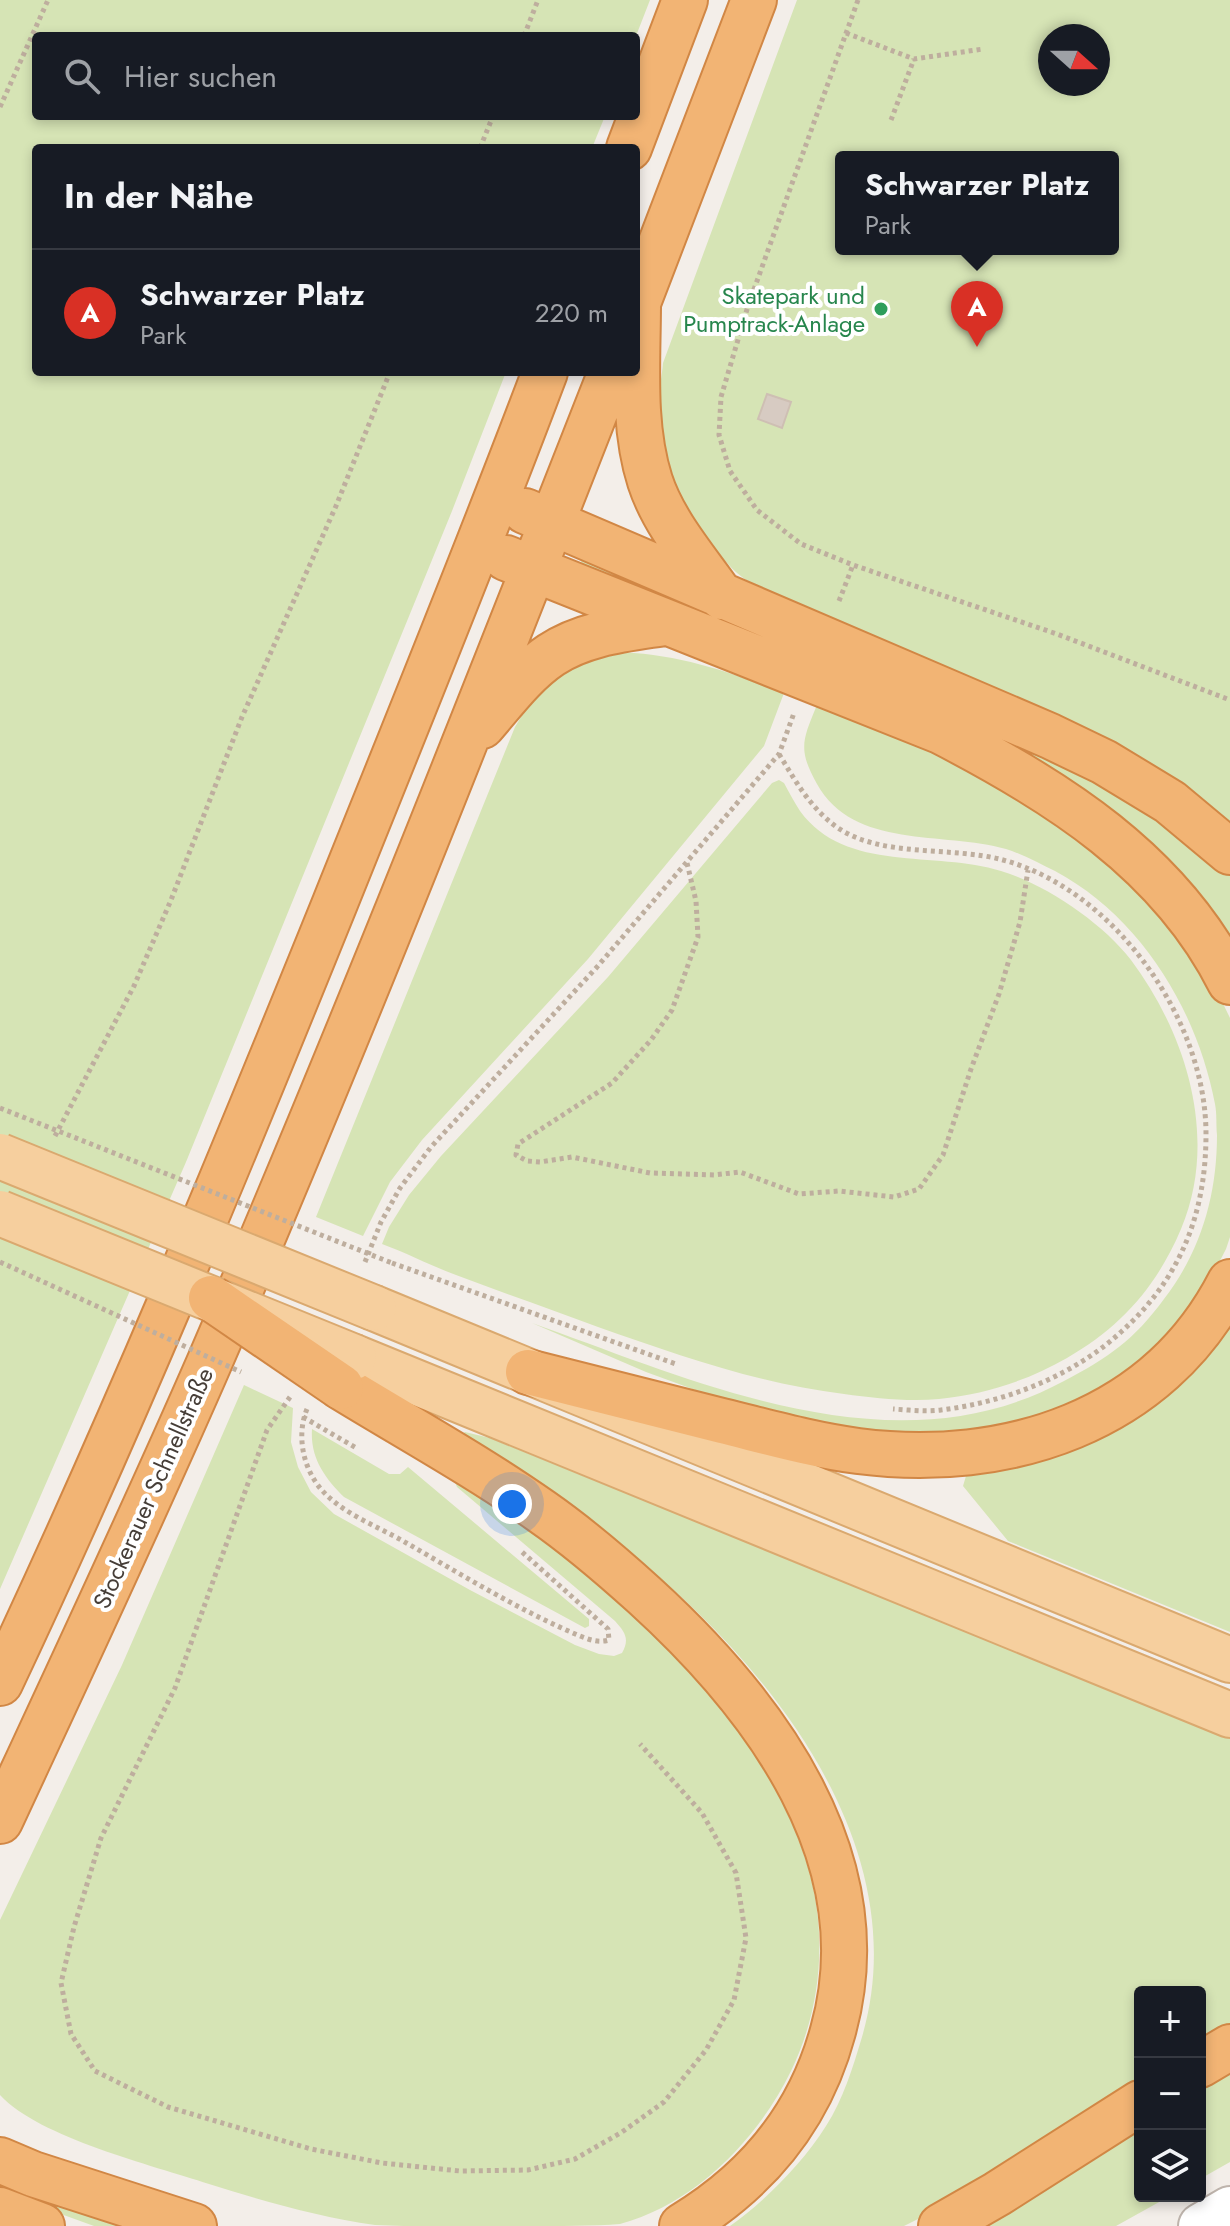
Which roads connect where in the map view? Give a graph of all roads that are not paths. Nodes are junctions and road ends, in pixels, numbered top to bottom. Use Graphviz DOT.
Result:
graph roads {
  1 [pos="685,0"];
  2 [pos="754,0"];
  3 [pos="640,119"];
  4 [pos="640,120"];
  5 [pos="631,144"];
  6 [pos="640,298"];
  7 [pos="544,376"];
  8 [pos="609,376"];
  9 [pos="638,376"];
  10 [pos="497,500"];
  11 [pos="552,522"];
  12 [pos="478,547"];
  13 [pos="533,569"];
  14 [pos="722,597"];
  15 [pos="664,623"];
  16 [pos="464,745"];
  17 [pos="1230,852"];
  18 [pos="1230,982"];
  19 [pos="0,1156"];
  20 [pos="0,1213"];
  21 [pos="1230,1282"];
  22 [pos="211,1298"];
  23 [pos="528,1372"];
  24 [pos="329,1389"];
  25 [pos="1230,1660"];
  26 [pos="0,1683"];
  27 [pos="1230,1715"];
  28 [pos="0,1821"];
  29 [pos="1230,2047"];
  30 [pos="1206,2061"];
  31 [pos="1134,2107"];
  32 [pos="0,2136"];
  33 [pos="17,2167"];
  34 [pos="1230,2209"];
  35 [pos="0,2210"];
  36 [pos="42,2226"];
  37 [pos="194,2226"];
  38 [pos="682,2226"];
  39 [pos="941,2226"];
  40 [pos="1201,2226"];
  1 -- 3 [label="highway"];
  2 -- 6 [label="highway"];
  4 -- 5 [label="highway"];
  7 -- 10 [label="highway"];
  8 -- 11 [label="highway, Stockerauer Schnellstraße"];
  9 -- 14 [label="highway"];
  10 -- 11 [label="highway"];
  10 -- 12 [label="highway"];
  11 -- 13 [label="highway, Stockerauer Schnellstraße"];
  11 -- 14 [label="highway"];
  12 -- 13 [label="highway"];
  12 -- 26 [label="highway"];
  13 -- 15 [label="highway"];
  13 -- 16 [label="highway, Stockerauer Schnellstraße"];
  14 -- 17 [label="highway"];
  15 -- 16 [label="highway"];
  15 -- 18 [label="highway"];
  16 -- 28 [label="highway, Stockerauer Schnellstraße"];
  19 -- 23 [label="main road, bridge"];
  20 -- 22 [label="main road, bridge"];
  21 -- 23 [label="highway"];
  22 -- 24 [label="highway, bridge"];
  23 -- 25 [label="main road"];
  24 -- 27 [label="main road"];
  24 -- 38 [label="highway"];
  29 -- 30 [label="highway"];
  31 -- 39 [label="highway"];
  32 -- 33 [label="highway"];
  33 -- 37 [label="highway"];
  34 -- 40 [label="lane"];
  35 -- 36 [label="highway"];
}
